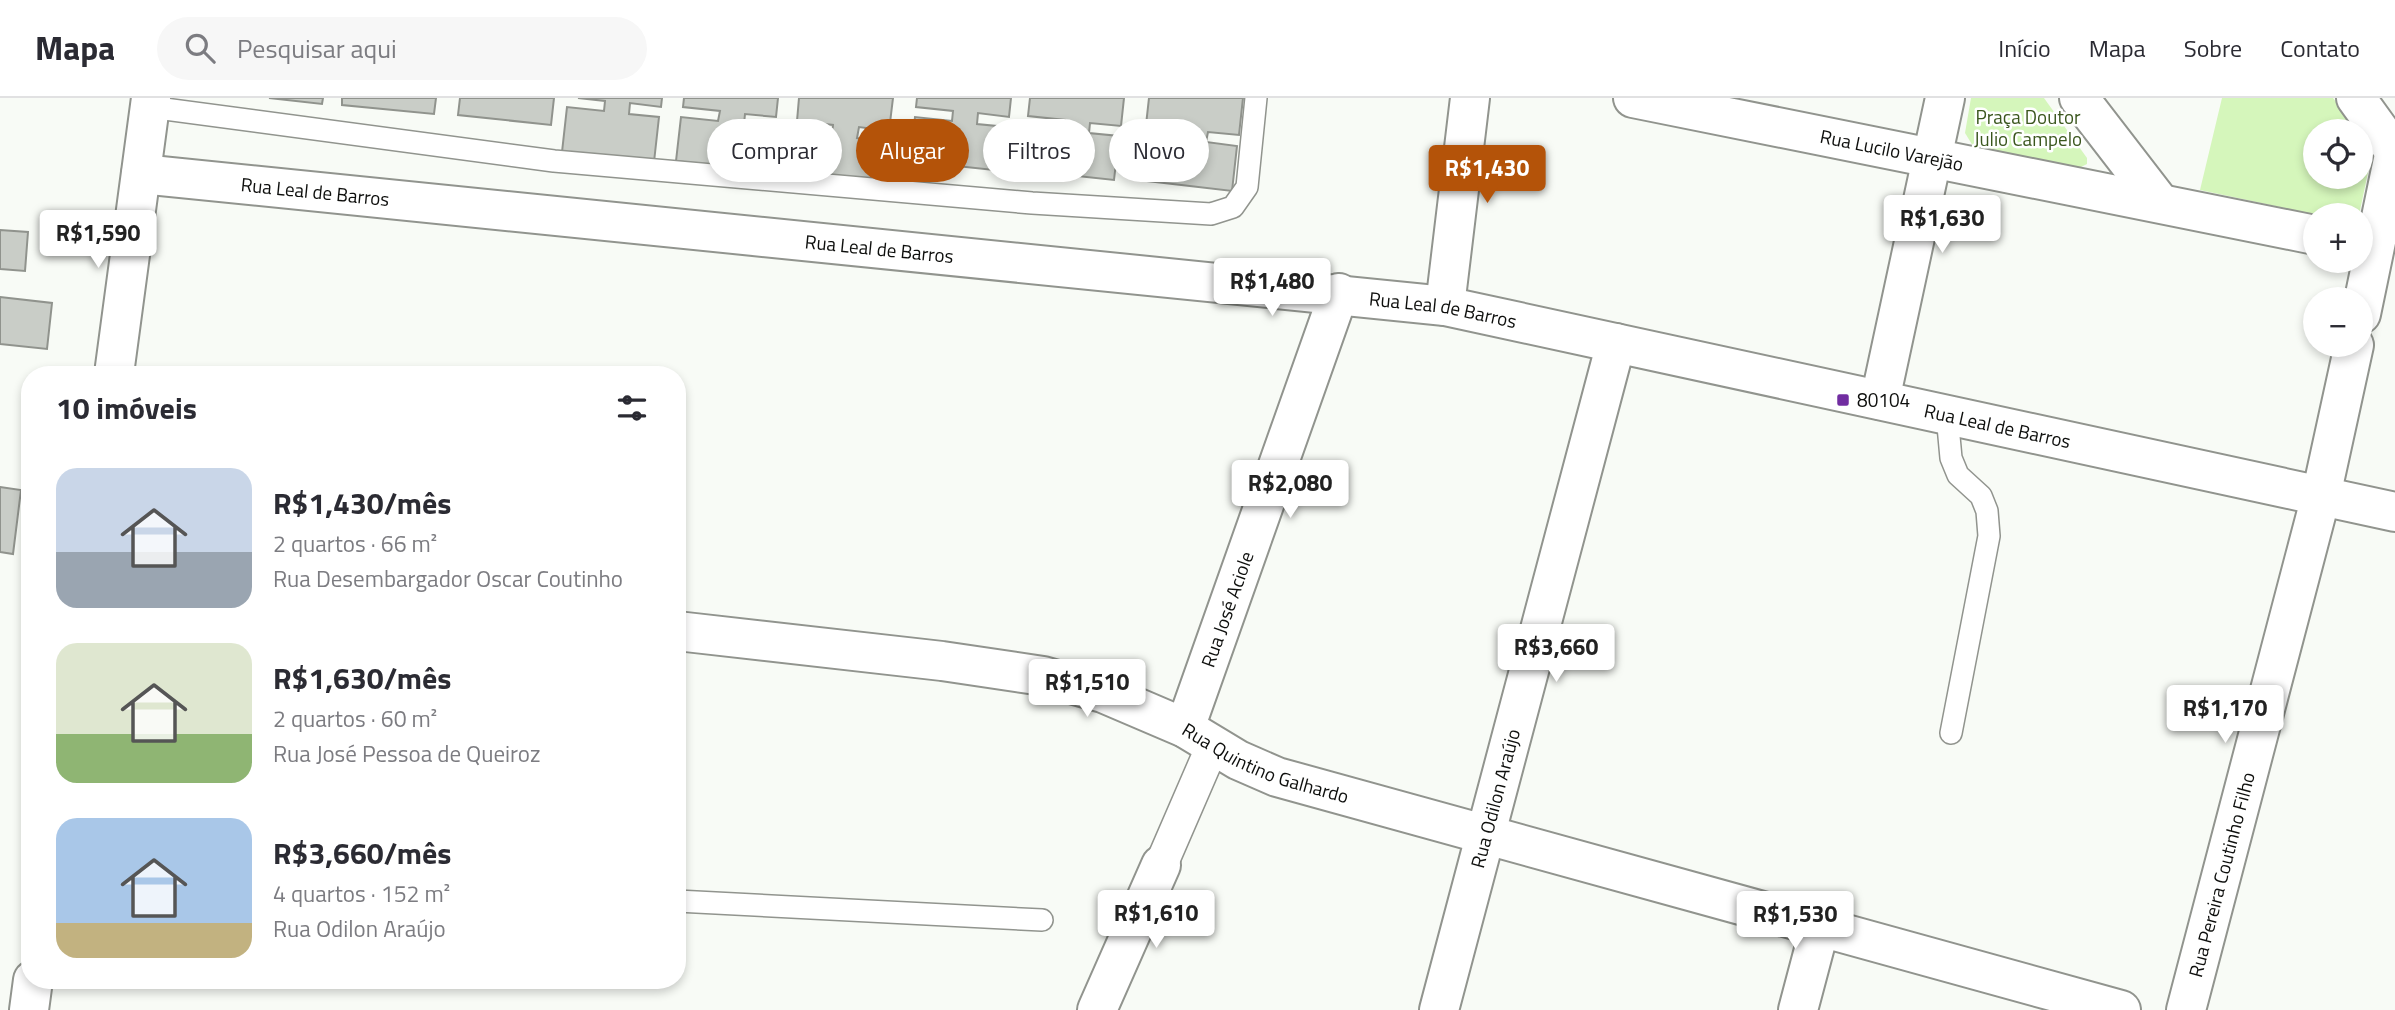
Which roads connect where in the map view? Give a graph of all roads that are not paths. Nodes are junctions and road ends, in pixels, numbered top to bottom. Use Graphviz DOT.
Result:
graph roads {
  1 [pos="1256,98"];
  2 [pos="1470,98"];
  3 [pos="1633,98"];
  4 [pos="1782,98"];
  5 [pos="1945,98"];
  6 [pos="2079,98"];
  7 [pos="2356,98"];
  8 [pos="151,102"];
  9 [pos="1807,133"];
  10 [pos="2395,151"];
  11 [pos="1933,158"];
  12 [pos="141,174"];
  13 [pos="2160,203"];
  14 [pos="2373,228"];
  15 [pos="2303,233"];
  16 [pos="1339,293"];
  17 [pos="1445,306"];
  18 [pos="1616,343"];
  19 [pos="2351,357"];
  20 [pos="115,366"];
  21 [pos="1880,400"];
  22 [pos="1947,415"];
  23 [pos="2321,496"];
  24 [pos="2395,512"];
  25 [pos="686,632"];
  26 [pos="1951,733"];
  27 [pos="1199,736"];
  28 [pos="1485,835"];
  29 [pos="1161,865"];
  30 [pos="686,901"];
  31 [pos="1042,920"];
  32 [pos="1820,927"];
  33 [pos="32,989"];
  34 [pos="29,1010"];
  35 [pos="1097,1010"];
  36 [pos="1439,1010"];
  37 [pos="1798,1010"];
  38 [pos="2121,1010"];
  39 [pos="2186,1010"];
  1 -- 8 [label="lane"];
  2 -- 17 [label="street"];
  3 -- 9 [label="street, Rua Lucilo Varejão"];
  4 -- 9 [label="street"];
  5 -- 11 [label="street"];
  6 -- 13 [label="street"];
  7 -- 10 [label="street"];
  8 -- 12 [label="street"];
  9 -- 11 [label="street, Rua Lucilo Varejão"];
  10 -- 14 [label="street"];
  11 -- 13 [label="street, Rua Lucilo Varejão"];
  11 -- 21 [label="street"];
  12 -- 16 [label="street, Rua Leal de Barros"];
  12 -- 20 [label="street"];
  13 -- 15 [label="street, Rua Lucilo Varejão"];
  16 -- 17 [label="street, Rua Leal de Barros"];
  16 -- 27 [label="street, Rua José Aciole"];
  17 -- 18 [label="street, Rua Leal de Barros"];
  18 -- 21 [label="street, Rua Leal de Barros"];
  18 -- 28 [label="street, Rua Odilon Araújo"];
  19 -- 23 [label="street, Rua Pereira Coutinho Filho"];
  21 -- 22 [label="street, Rua Leal de Barros"];
  22 -- 23 [label="street, Rua Leal de Barros"];
  22 -- 26 [label="lane"];
  23 -- 24 [label="street, Rua Leal de Barros"];
  23 -- 39 [label="street, Rua Pereira Coutinho Filho"];
  25 -- 27 [label="street, Rua Quintino Galhardo"];
  27 -- 28 [label="street, Rua Quintino Galhardo"];
  27 -- 29 [label="street, Rua José Aciole"];
  28 -- 32 [label="street, Rua Quintino Galhardo"];
  28 -- 36 [label="street, Rua Odilon Araújo"];
  29 -- 35 [label="street, Rua José Aciole"];
  30 -- 31 [label="lane"];
  32 -- 37 [label="street"];
  32 -- 38 [label="street, Rua Quintino Galhardo"];
  33 -- 34 [label="street"];
}
